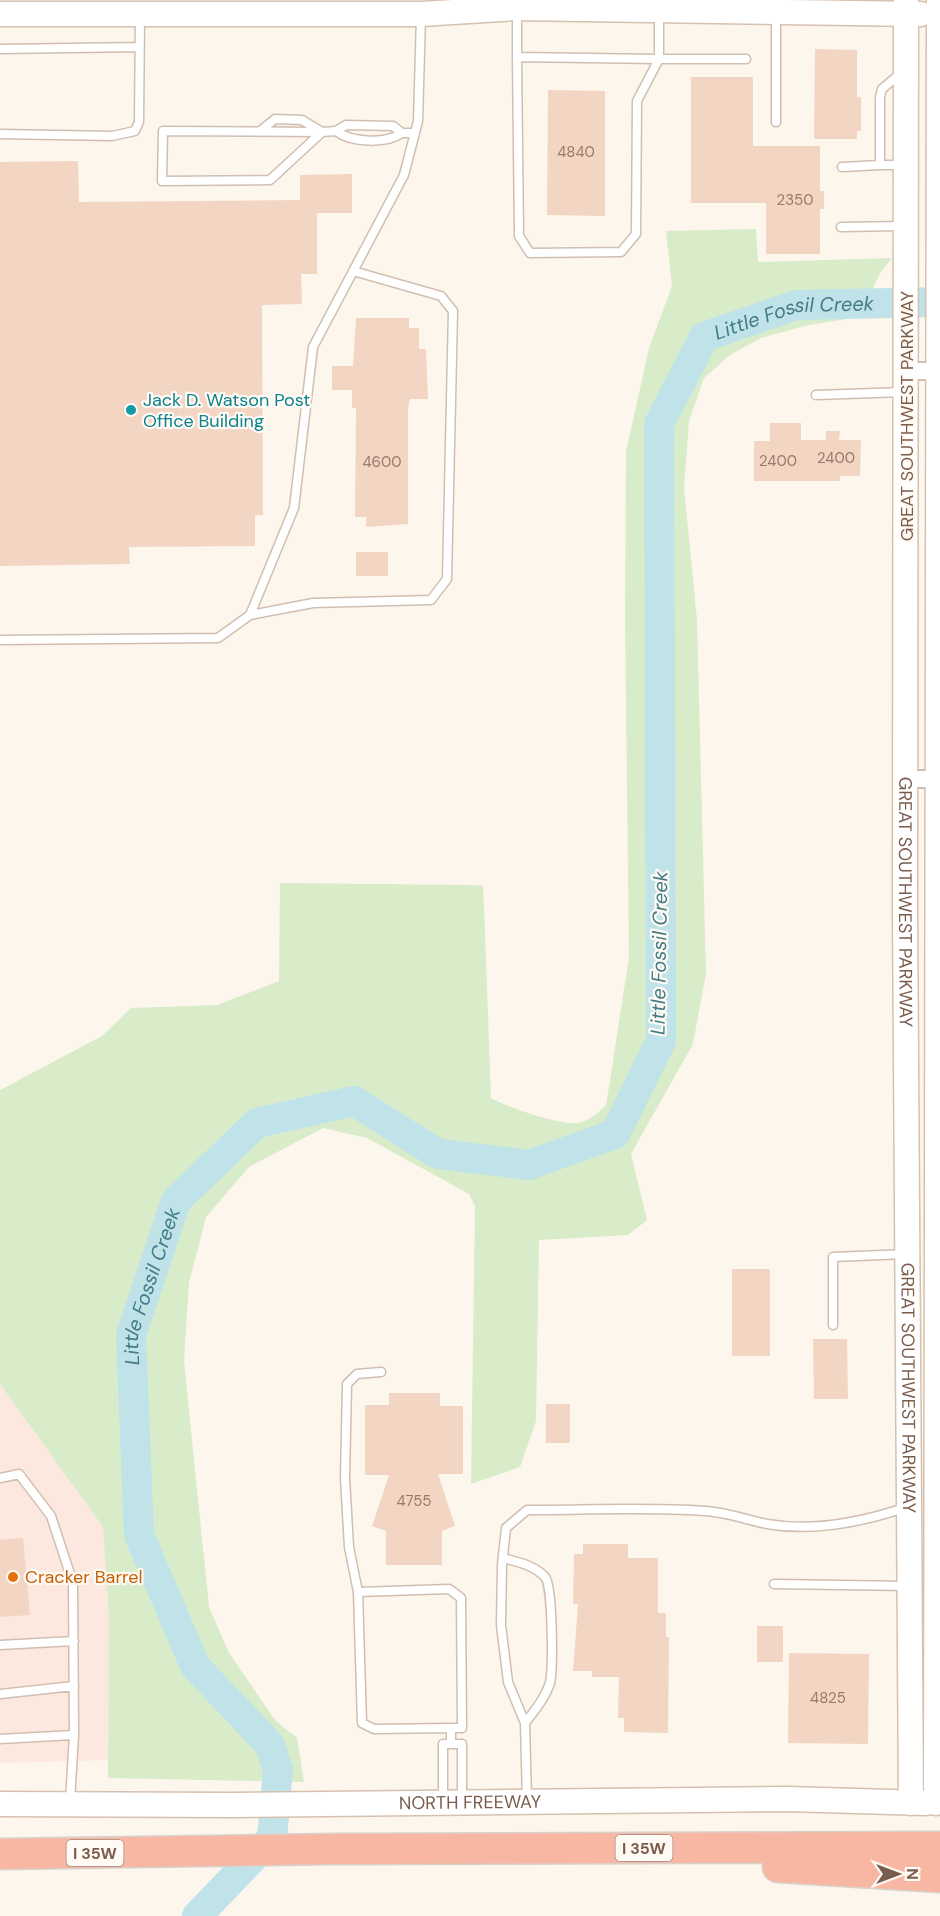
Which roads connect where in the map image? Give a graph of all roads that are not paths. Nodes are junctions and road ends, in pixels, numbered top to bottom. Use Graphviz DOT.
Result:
graph roads {
  1 [pos="659,5"];
  2 [pos="421,7"];
  3 [pos="906,7"];
  4 [pos="517,8"];
  5 [pos="939,10"];
  6 [pos="776,11"];
  7 [pos="0,14"];
  8 [pos="140,14"];
  9 [pos="140,47"];
  10 [pos="0,49"];
  11 [pos="517,57"];
  12 [pos="659,58"];
  13 [pos="746,59"];
  14 [pos="906,69"];
  15 [pos="776,122"];
  16 [pos="336,131"];
  17 [pos="322,132"];
  18 [pos="402,133"];
  19 [pos="415,133"];
  20 [pos="0,134"];
  21 [pos="939,151"];
  22 [pos="879,165"];
  23 [pos="906,165"];
  24 [pos="843,167"];
  25 [pos="907,226"];
  26 [pos="841,227"];
  27 [pos="353,271"];
  28 [pos="939,365"];
  29 [pos="907,373"];
  30 [pos="816,395"];
  31 [pos="939,442"];
  32 [pos="939,546"];
  33 [pos="250,615"];
  34 [pos="0,640"];
  35 [pos="906,779"];
  36 [pos="938,779"];
  37 [pos="938,1062"];
  38 [pos="938,1232"];
  39 [pos="909,1251"];
  40 [pos="938,1267"];
  41 [pos="832,1325"];
  42 [pos="381,1372"];
  43 [pos="0,1478"];
  44 [pos="910,1506"];
  45 [pos="503,1558"];
  46 [pos="774,1584"];
  47 [pos="909,1586"];
  48 [pos="358,1592"];
  49 [pos="74,1641"];
  50 [pos="0,1645"];
  51 [pos="74,1686"];
  52 [pos="0,1694"];
  53 [pos="525,1723"];
  54 [pos="450,1728"];
  55 [pos="74,1735"];
  56 [pos="0,1739"];
  57 [pos="938,1741"];
  58 [pos="451,1743"];
  59 [pos="527,1801"];
  60 [pos="453,1802"];
  61 [pos="911,1803"];
  62 [pos="938,1803"];
  63 [pos="0,1804"];
  64 [pos="70,1804"];
  65 [pos="940,1847"];
  66 [pos="340,1849"];
  67 [pos="0,1854"];
  68 [pos="940,1877"];
  1 -- 4 [label="street"];
  1 -- 6 [label="street"];
  1 -- 12 [label="lane"];
  2 -- 4 [label="street"];
  2 -- 8 [label="street"];
  2 -- 19 [label="lane"];
  3 -- 5 [label="street"];
  3 -- 6 [label="street"];
  3 -- 14 [label="street, GREAT SOUTHWEST PARKWAY"];
  4 -- 11 [label="lane"];
  5 -- 21 [label="street, GREAT SOUTHWEST PARKWAY"];
  6 -- 15 [label="lane"];
  7 -- 8 [label="street"];
  8 -- 9 [label="lane"];
  9 -- 10 [label="lane"];
  9 -- 20 [label="lane"];
  11 -- 12 [label="lane"];
  11 -- 12 [label="lane"];
  12 -- 13 [label="lane"];
  14 -- 22 [label="lane"];
  14 -- 23 [label="street, GREAT SOUTHWEST PARKWAY"];
  16 -- 17 [label="lane"];
  16 -- 18 [label="lane"];
  16 -- 18 [label="lane"];
  17 -- 17 [label="lane"];
  18 -- 19 [label="lane"];
  19 -- 27 [label="lane"];
  21 -- 28 [label="street, GREAT SOUTHWEST PARKWAY"];
  22 -- 23 [label="lane"];
  22 -- 24 [label="lane"];
  23 -- 25 [label="street, GREAT SOUTHWEST PARKWAY"];
  25 -- 26 [label="lane"];
  25 -- 29 [label="street, GREAT SOUTHWEST PARKWAY"];
  27 -- 33 [label="lane"];
  27 -- 33 [label="lane"];
  28 -- 29 [label="street"];
  28 -- 31 [label="street, GREAT SOUTHWEST PARKWAY"];
  29 -- 30 [label="lane"];
  29 -- 35 [label="street, GREAT SOUTHWEST PARKWAY"];
  31 -- 32 [label="street, GREAT SOUTHWEST PARKWAY"];
  32 -- 36 [label="street, GREAT SOUTHWEST PARKWAY"];
  33 -- 34 [label="lane"];
  35 -- 36 [label="street"];
  35 -- 39 [label="street, GREAT SOUTHWEST PARKWAY"];
  36 -- 37 [label="street, GREAT SOUTHWEST PARKWAY"];
  37 -- 38 [label="street, GREAT SOUTHWEST PARKWAY"];
  38 -- 39 [label="street"];
  38 -- 40 [label="street, GREAT SOUTHWEST PARKWAY"];
  39 -- 40 [label="street"];
  39 -- 41 [label="lane"];
  39 -- 44 [label="street, GREAT SOUTHWEST PARKWAY"];
  40 -- 57 [label="street, GREAT SOUTHWEST PARKWAY"];
  42 -- 48 [label="lane"];
  43 -- 49 [label="lane"];
  44 -- 45 [label="lane"];
  44 -- 47 [label="street, GREAT SOUTHWEST PARKWAY"];
  45 -- 53 [label="lane"];
  45 -- 53 [label="lane"];
  46 -- 47 [label="lane"];
  47 -- 61 [label="street, GREAT SOUTHWEST PARKWAY"];
  48 -- 54 [label="lane"];
  48 -- 54 [label="lane"];
  49 -- 50 [label="lane"];
  49 -- 51 [label="lane"];
  51 -- 52 [label="lane"];
  51 -- 55 [label="lane"];
  53 -- 59 [label="lane"];
  54 -- 58 [label="lane"];
  55 -- 56 [label="lane"];
  55 -- 64 [label="lane"];
  57 -- 62 [label="street, GREAT SOUTHWEST PARKWAY"];
  58 -- 60 [label="lane"];
  58 -- 60 [label="lane"];
  59 -- 60 [label="street, NORTH FREEWAY"];
  59 -- 61 [label="street, NORTH FREEWAY"];
  60 -- 64 [label="street, NORTH FREEWAY"];
  61 -- 62 [label="street, NORTH FREEWAY"];
  63 -- 64 [label="street, NORTH FREEWAY"];
  65 -- 66 [label="highway, I 35W"];
  66 -- 67 [label="highway, I 35W"];
  66 -- 68 [label="highway"];
}
